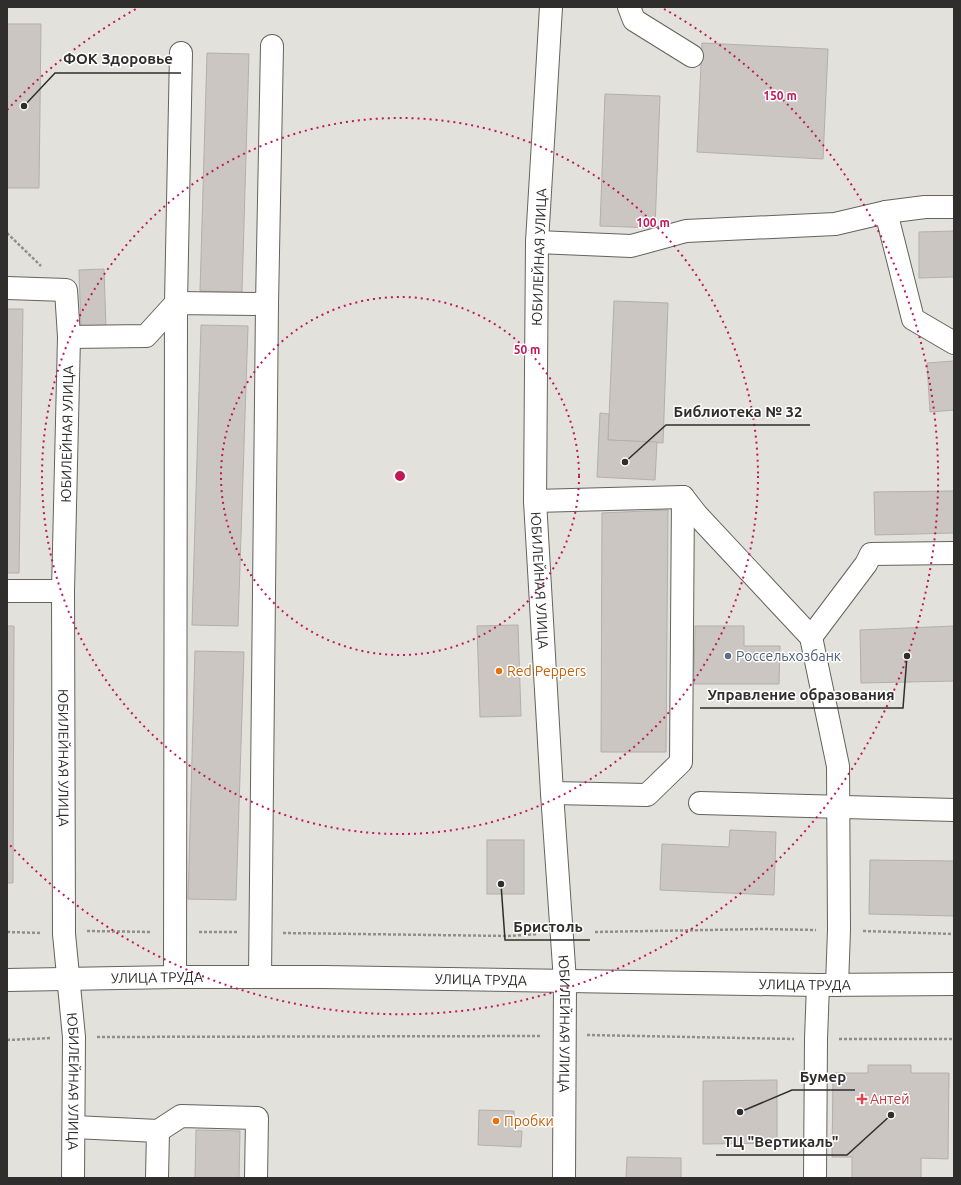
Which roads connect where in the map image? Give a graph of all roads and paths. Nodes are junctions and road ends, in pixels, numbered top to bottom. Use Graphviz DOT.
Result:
graph roads {
  1 [pos="551,7"];
  2 [pos="629,7"];
  3 [pos="272,46"];
  4 [pos="181,53"];
  5 [pos="692,56"];
  6 [pos="954,207"];
  7 [pos="886,212"];
  8 [pos="7,233"];
  9 [pos="537,242"];
  10 [pos="7,288"];
  11 [pos="66,290"];
  12 [pos="176,303"];
  13 [pos="267,304"];
  14 [pos="69,337"];
  15 [pos="954,343"];
  16 [pos="683,497"];
  17 [pos="535,501"];
  18 [pos="954,553"];
  19 [pos="7,591"];
  20 [pos="63,591"];
  21 [pos="811,637"];
  22 [pos="552,793"];
  23 [pos="700,803"];
  24 [pos="839,807"];
  25 [pos="954,810"];
  26 [pos="839,930"];
  27 [pos="595,932"];
  28 [pos="954,934"];
  29 [pos="174,977"];
  30 [pos="260,977"];
  31 [pos="67,979"];
  32 [pos="7,980"];
  33 [pos="564,981"];
  34 [pos="954,984"];
  35 [pos="827,985"];
  36 [pos="585,1035"];
  37 [pos="548,1036"];
  38 [pos="74,1037"];
  39 [pos="816,1039"];
  40 [pos="954,1039"];
  41 [pos="7,1040"];
  42 [pos="74,1127"];
  43 [pos="158,1132"];
  44 [pos="73,1178"];
  45 [pos="157,1178"];
  46 [pos="256,1178"];
  47 [pos="564,1178"];
  48 [pos="815,1178"];
  1 -- 9 [label="street, ЮБИЛЕЙНАЯ УЛИЦА"];
  2 -- 5 [label="street"];
  3 -- 13 [label="street"];
  4 -- 12 [label="street"];
  6 -- 7 [label="street"];
  7 -- 9 [label="street"];
  7 -- 15 [label="street"];
  8 -- 11 [label="path"];
  9 -- 17 [label="street, ЮБИЛЕЙНАЯ УЛИЦА"];
  10 -- 11 [label="street"];
  11 -- 14 [label="street, ЮБИЛЕЙНАЯ УЛИЦА"];
  12 -- 13 [label="street"];
  12 -- 14 [label="street"];
  12 -- 29 [label="street"];
  13 -- 30 [label="street"];
  14 -- 20 [label="street, ЮБИЛЕЙНАЯ УЛИЦА"];
  16 -- 17 [label="street"];
  16 -- 21 [label="street"];
  16 -- 22 [label="street"];
  17 -- 22 [label="street, ЮБИЛЕЙНАЯ УЛИЦА"];
  18 -- 21 [label="street"];
  19 -- 20 [label="street"];
  20 -- 31 [label="street, ЮБИЛЕЙНАЯ УЛИЦА"];
  21 -- 24 [label="street"];
  22 -- 33 [label="street, ЮБИЛЕЙНАЯ УЛИЦА"];
  23 -- 24 [label="street"];
  24 -- 25 [label="street"];
  24 -- 26 [label="street"];
  26 -- 27 [label="path"];
  26 -- 28 [label="path"];
  26 -- 35 [label="street"];
  29 -- 30 [label="street, УЛИЦА ТРУДА"];
  29 -- 31 [label="street, УЛИЦА ТРУДА"];
  30 -- 33 [label="street, УЛИЦА ТРУДА"];
  31 -- 32 [label="street, УЛИЦА ТРУДА"];
  31 -- 38 [label="street, ЮБИЛЕЙНАЯ УЛИЦА"];
  33 -- 35 [label="street, УЛИЦА ТРУДА"];
  33 -- 47 [label="street, ЮБИЛЕЙНАЯ УЛИЦА"];
  34 -- 35 [label="street, УЛИЦА ТРУДА"];
  35 -- 39 [label="street"];
  36 -- 39 [label="path"];
  37 -- 38 [label="path"];
  38 -- 41 [label="path"];
  38 -- 42 [label="street, ЮБИЛЕЙНАЯ УЛИЦА"];
  39 -- 40 [label="path"];
  39 -- 48 [label="street"];
  42 -- 43 [label="street"];
  42 -- 44 [label="street, ЮБИЛЕЙНАЯ УЛИЦА"];
  43 -- 45 [label="street"];
  43 -- 46 [label="street"];
}
